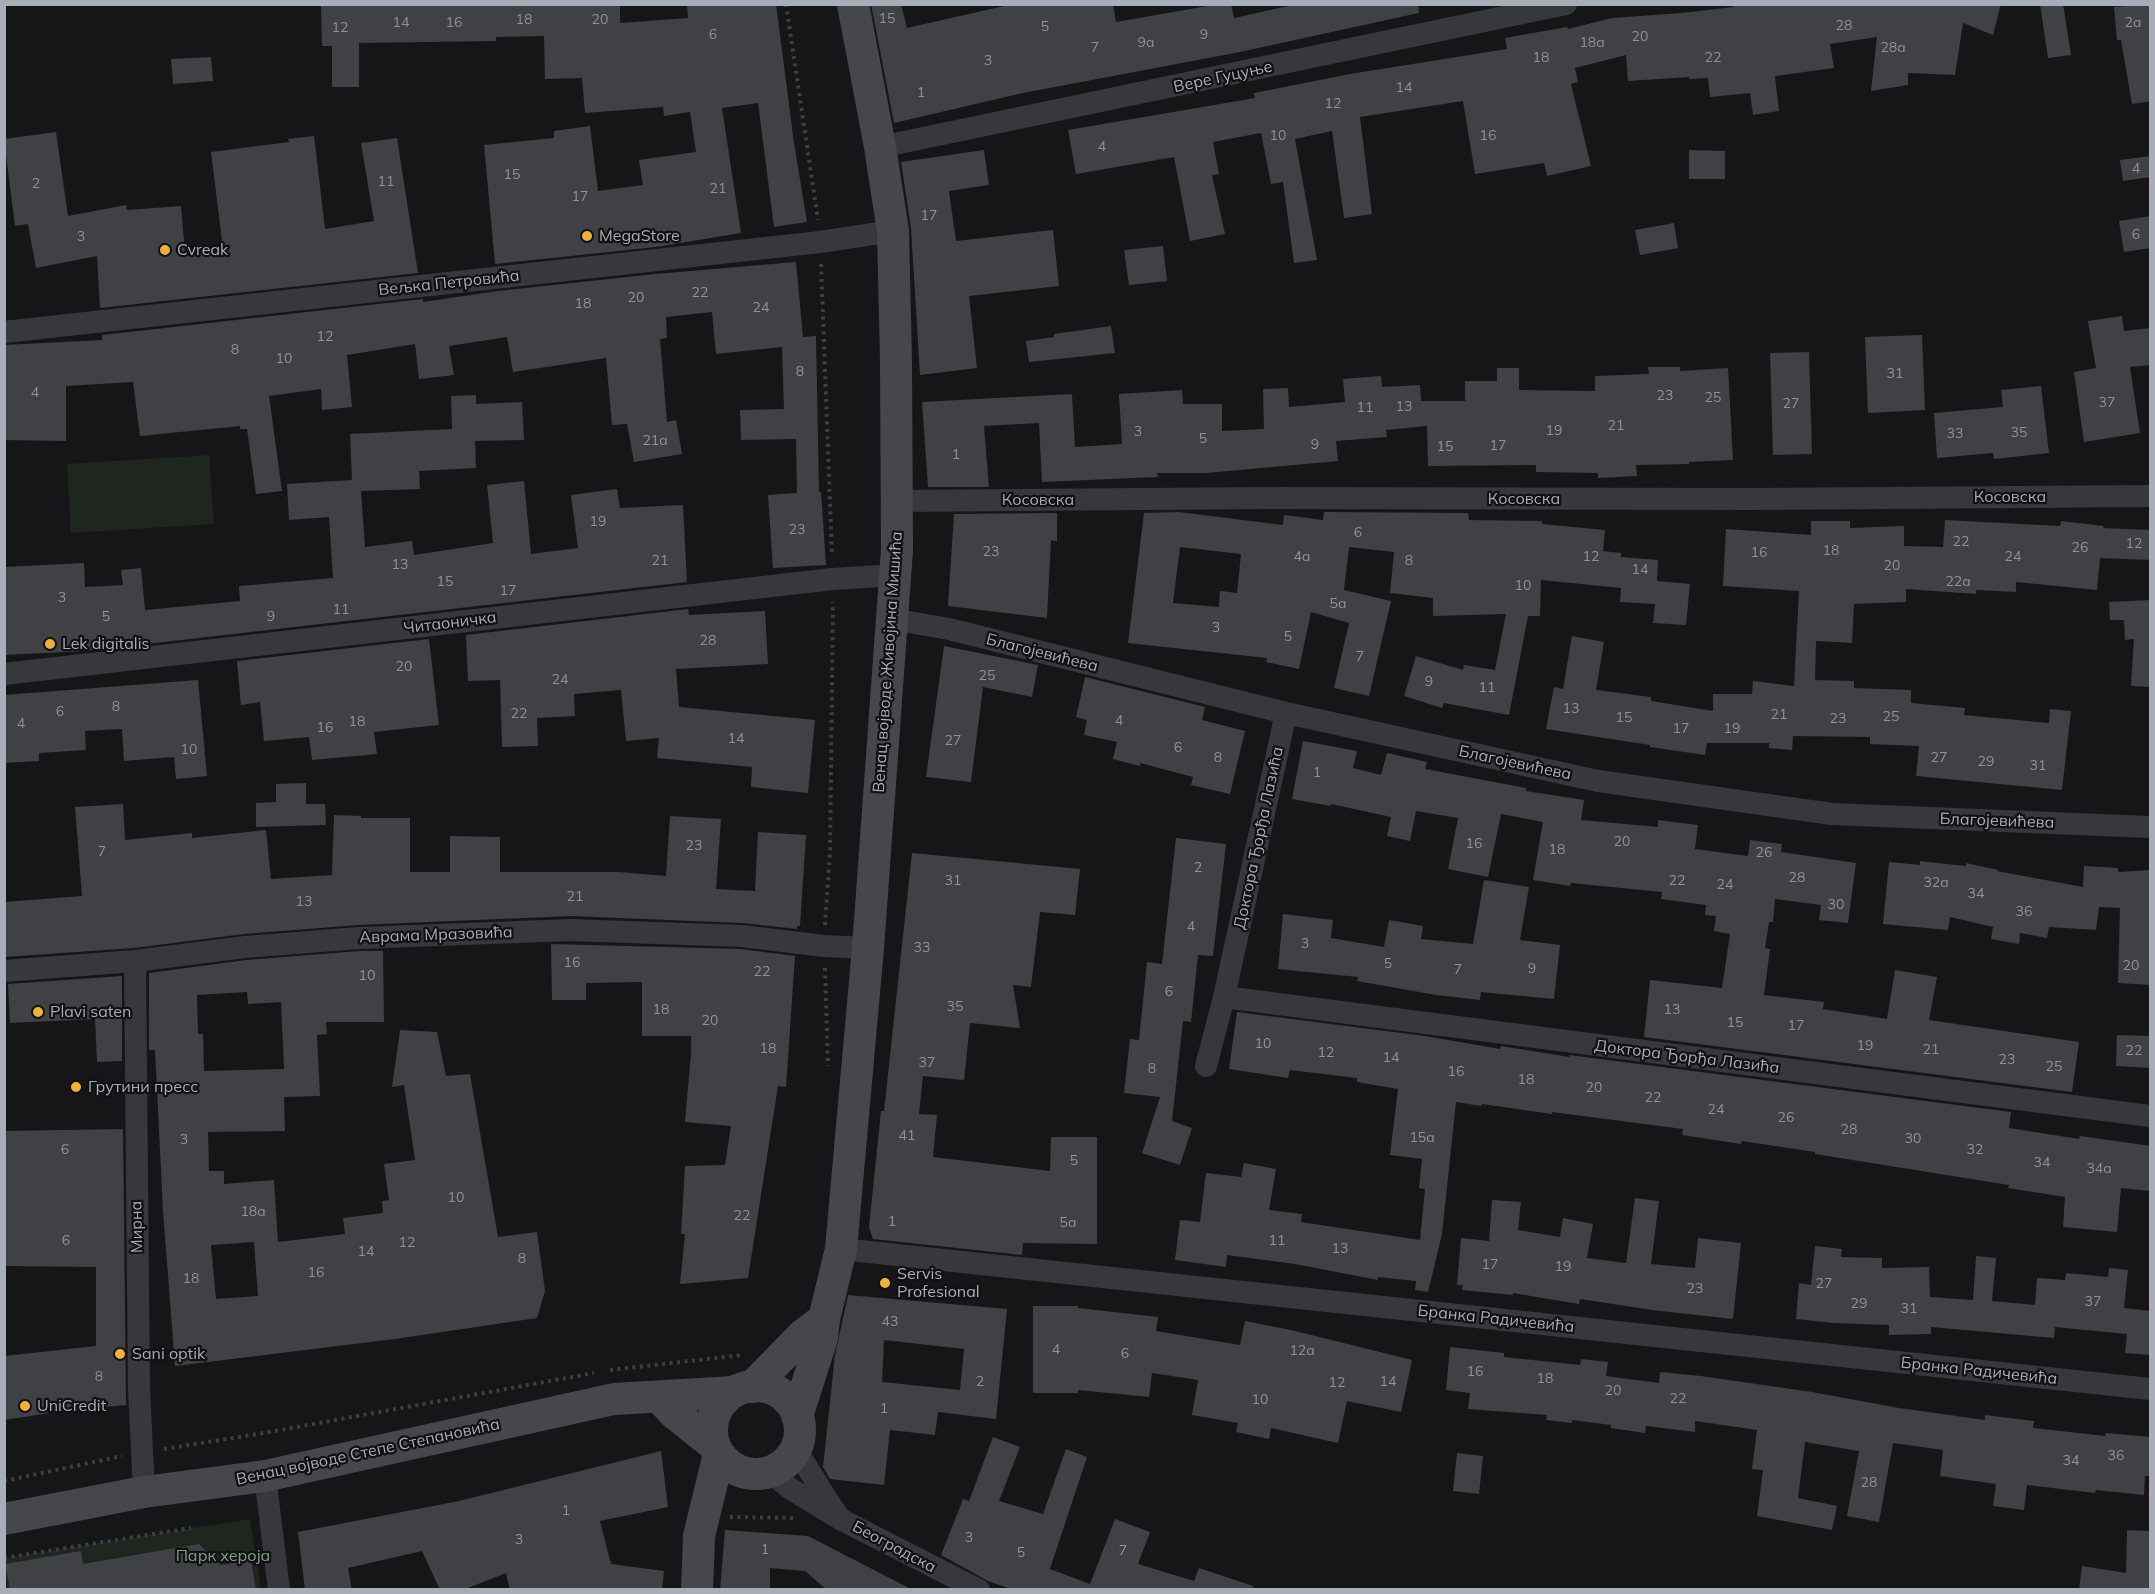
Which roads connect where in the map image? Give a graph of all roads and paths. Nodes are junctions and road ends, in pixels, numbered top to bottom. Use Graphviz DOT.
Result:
graph roads {
  1 [pos="786,4"];
  2 [pos="853,4"];
  3 [pos="1566,4"];
  4 [pos="880,147"];
  5 [pos="893,231"];
  6 [pos="820,242"];
  7 [pos="4,332"];
  8 [pos="2151,496"];
  9 [pos="897,501"];
  10 [pos="895,575"];
  11 [pos="833,579"];
  12 [pos="892,619"];
  13 [pos="4,674"];
  14 [pos="1286,713"];
  15 [pos="2151,827"];
  16 [pos="824,946"];
  17 [pos="868,948"];
  18 [pos="135,961"];
  19 [pos="4,971"];
  20 [pos="1224,997"];
  21 [pos="1206,1066"];
  22 [pos="828,1073"];
  23 [pos="2151,1116"];
  24 [pos="841,1249"];
  25 [pos="824,1319"];
  26 [pos="749,1353"];
  27 [pos="2151,1389"];
  28 [pos="743,1390"];
  29 [pos="660,1397"];
  30 [pos="797,1416"];
  31 [pos="716,1449"];
  32 [pos="795,1450"];
  33 [pos="141,1452"];
  34 [pos="765,1473"];
  35 [pos="265,1476"];
  36 [pos="4,1480"];
  37 [pos="144,1492"];
  38 [pos="704,1516"];
  39 [pos="4,1519"];
  40 [pos="842,1520"];
  41 [pos="191,1528"];
  42 [pos="4,1558"];
  43 [pos="279,1590"];
  44 [pos="697,1590"];
  45 [pos="979,1590"];
  1 -- 6 [label="path"];
  2 -- 4 [label="main road, Венац војводе Живојина Мишића"];
  3 -- 4 [label="street, Вере Гуцуње"];
  4 -- 5 [label="main road, Венац војводе Живојина Мишића"];
  5 -- 6 [label="street, Вељка Петровића"];
  5 -- 9 [label="main road, Венац војводе Живојина Мишића"];
  6 -- 7 [label="street, Вељка Петровића"];
  6 -- 11 [label="path"];
  8 -- 9 [label="street, Косовска"];
  9 -- 10 [label="main road, Венац војводе Живојина Мишића"];
  10 -- 11 [label="street, Читаоничка"];
  10 -- 12 [label="main road, Венац војводе Живојина Мишића"];
  11 -- 13 [label="street, Читаоничка"];
  11 -- 16 [label="path"];
  12 -- 14 [label="street, Благојевићева"];
  12 -- 17 [label="main road, Венац војводе Живојина Мишића"];
  14 -- 15 [label="street, Благојевићева"];
  14 -- 20 [label="street, Доктора Ђорђа Лазића"];
  16 -- 17 [label="street, Аврама Мразовића"];
  16 -- 18 [label="street, Аврама Мразовића"];
  16 -- 22 [label="path"];
  17 -- 24 [label="main road, Венац војводе Живојина Мишића"];
  18 -- 19 [label="street, Аврама Мразовића"];
  18 -- 33 [label="street, Мирна"];
  20 -- 21 [label="street, Доктора Ђорђа Лазића"];
  20 -- 23 [label="street, Доктора Ђорђа Лазића"];
  24 -- 25 [label="main road, Венац војводе Живојина Мишића"];
  24 -- 27 [label="street, Бранка Радичевића"];
  25 -- 28 [label="main road"];
  25 -- 30 [label="main road, Венац војводе Живојина Мишића"];
  26 -- 33 [label="path"];
  28 -- 29 [label="main road, Венац војводе Степе Степановића"];
  28 -- 30 [label="main road"];
  28 -- 31 [label="main road"];
  29 -- 31 [label="main road"];
  29 -- 35 [label="main road, Венац војводе Степе Степановића"];
  30 -- 32 [label="main road"];
  31 -- 34 [label="main road"];
  31 -- 38 [label="main road"];
  32 -- 34 [label="main road"];
  32 -- 40 [label="street, Београдска"];
  33 -- 36 [label="path"];
  33 -- 37 [label="street, Мирна"];
  34 -- 38 [label="main road"];
  34 -- 40 [label="street, Београдска"];
  35 -- 37 [label="main road, Венац војводе Степе Степановића"];
  35 -- 43 [label="street"];
  37 -- 39 [label="main road, Венац војводе Степе Степановића"];
  38 -- 44 [label="main road"];
  40 -- 45 [label="street, Београдска"];
  41 -- 42 [label="path"];
}
